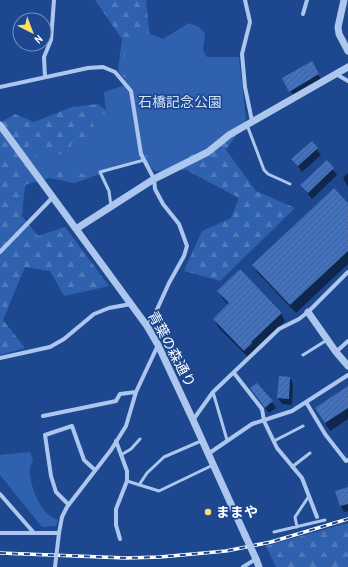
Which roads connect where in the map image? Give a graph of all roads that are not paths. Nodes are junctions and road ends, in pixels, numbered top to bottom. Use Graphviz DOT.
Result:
graph roads {
  1 [pos="54,0"];
  2 [pos="245,0"];
  3 [pos="307,0"];
  4 [pos="344,0"];
  5 [pos="303,14"];
  6 [pos="348,50"];
  7 [pos="348,67"];
  8 [pos="336,74"];
  9 [pos="45,77"];
  10 [pos="348,81"];
  11 [pos="0,88"];
  12 [pos="250,123"];
  13 [pos="0,125"];
  14 [pos="144,160"];
  15 [pos="154,179"];
  16 [pos="290,184"];
  17 [pos="53,197"];
  18 [pos="111,206"];
  19 [pos="76,229"];
  20 [pos="0,252"];
  21 [pos="348,272"];
  22 [pos="131,304"];
  23 [pos="308,312"];
  24 [pos="147,326"];
  25 [pos="327,339"];
  26 [pos="348,341"];
  27 [pos="158,345"];
  28 [pos="336,352"];
  29 [pos="303,355"];
  30 [pos="0,358"];
  31 [pos="348,366"];
  32 [pos="234,373"];
  33 [pos="348,375"];
  34 [pos="136,392"];
  35 [pos="213,392"];
  36 [pos="306,402"];
  37 [pos="43,416"];
  38 [pos="194,420"];
  39 [pos="264,421"];
  40 [pos="303,426"];
  41 [pos="140,439"];
  42 [pos="227,440"];
  43 [pos="116,441"];
  44 [pos="202,441"];
  45 [pos="274,441"];
  46 [pos="310,453"];
  47 [pos="208,454"];
  48 [pos="122,455"];
  49 [pos="348,460"];
  50 [pos="213,465"];
  51 [pos="292,467"];
  52 [pos="95,470"];
  53 [pos="127,481"];
  54 [pos="139,485"];
  55 [pos="0,494"];
  56 [pos="309,496"];
  57 [pos="68,504"];
  58 [pos="317,517"];
  59 [pos="325,520"];
  60 [pos="298,527"];
  61 [pos="274,532"];
  62 [pos="0,533"];
  63 [pos="34,533"];
  64 [pos="59,533"];
  65 [pos="120,539"];
  66 [pos="256,559"];
  67 [pos="55,567"];
  68 [pos="243,567"];
  69 [pos="259,567"];
  1 -- 9 [label="street"];
  2 -- 12 [label="street"];
  3 -- 5 [label="street"];
  4 -- 6 [label="street"];
  7 -- 8 [label="street"];
  8 -- 10 [label="street"];
  8 -- 12 [label="street"];
  9 -- 11 [label="street"];
  9 -- 14 [label="street"];
  12 -- 15 [label="street"];
  12 -- 16 [label="lane"];
  13 -- 17 [label="street, 青葉の森通り"];
  14 -- 15 [label="street"];
  14 -- 18 [label="lane"];
  15 -- 18 [label="street"];
  15 -- 24 [label="street"];
  17 -- 19 [label="street, 青葉の森通り"];
  17 -- 20 [label="street"];
  18 -- 19 [label="street"];
  19 -- 22 [label="street, 青葉の森通り"];
  21 -- 23 [label="street"];
  22 -- 24 [label="street, 青葉の森通り"];
  22 -- 30 [label="street"];
  23 -- 25 [label="street"];
  23 -- 32 [label="street"];
  24 -- 27 [label="street, 青葉の森通り"];
  25 -- 28 [label="street"];
  25 -- 29 [label="lane"];
  26 -- 28 [label="street"];
  27 -- 34 [label="street"];
  27 -- 38 [label="street, 青葉の森通り"];
  28 -- 31 [label="street"];
  32 -- 35 [label="street"];
  32 -- 39 [label="street"];
  33 -- 36 [label="street"];
  34 -- 37 [label="street"];
  34 -- 43 [label="street"];
  35 -- 38 [label="street"];
  35 -- 42 [label="lane"];
  36 -- 39 [label="street"];
  36 -- 49 [label="street"];
  38 -- 44 [label="street, 青葉の森通り"];
  39 -- 42 [label="street"];
  39 -- 45 [label="street"];
  40 -- 45 [label="lane"];
  41 -- 48 [label="lane"];
  42 -- 47 [label="street"];
  43 -- 48 [label="street"];
  43 -- 52 [label="street"];
  44 -- 47 [label="street, 青葉の森通り"];
  44 -- 54 [label="lane"];
  45 -- 51 [label="street"];
  46 -- 51 [label="lane"];
  47 -- 50 [label="street, 青葉の森通り"];
  48 -- 53 [label="street"];
  50 -- 54 [label="lane"];
  50 -- 66 [label="street, 青葉の森通り, bridge"];
  51 -- 56 [label="street"];
  52 -- 57 [label="street"];
  52 -- 57 [label="street"];
  53 -- 54 [label="lane"];
  53 -- 65 [label="street"];
  55 -- 63 [label="street"];
  56 -- 58 [label="street"];
  56 -- 60 [label="lane"];
  57 -- 64 [label="street"];
  59 -- 60 [label="lane"];
  60 -- 61 [label="lane"];
  62 -- 63 [label="street"];
  63 -- 64 [label="street"];
  64 -- 67 [label="street, bridge"];
  66 -- 68 [label="street"];
  66 -- 69 [label="street, 青葉の森通り"];
}
